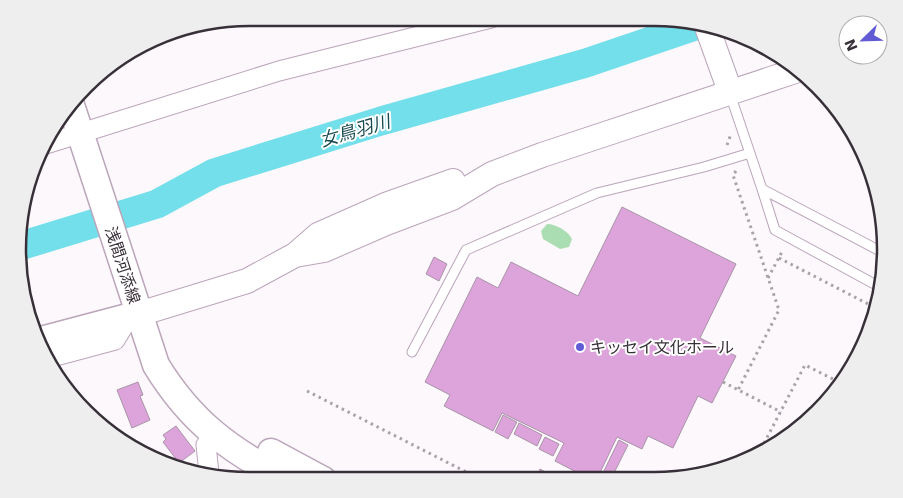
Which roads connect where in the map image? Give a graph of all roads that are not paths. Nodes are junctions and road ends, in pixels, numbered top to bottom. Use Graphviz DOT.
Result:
graph roads {
  1 [pos="459,26"];
  2 [pos="709,33"];
  3 [pos="790,72"];
  4 [pos="728,86"];
  5 [pos="73,112"];
  6 [pos="82,138"];
  7 [pos="53,143"];
  8 [pos="750,153"];
  9 [pos="762,189"];
  10 [pos="877,249"];
  11 [pos="874,284"];
  12 [pos="133,308"];
  13 [pos="44,338"];
  14 [pos="412,352"];
  15 [pos="54,356"];
  16 [pos="194,415"];
  17 [pos="214,435"];
  18 [pos="209,468"];
  19 [pos="272,472"];
  20 [pos="308,472"];
  1 -- 6 [label="street"];
  2 -- 4 [label="street"];
  3 -- 4 [label="street"];
  4 -- 8 [label="lane"];
  4 -- 12 [label="street"];
  5 -- 6 [label="main road, 浅間河添線"];
  6 -- 7 [label="street"];
  6 -- 12 [label="main road, 浅間河添線"];
  8 -- 9 [label="lane"];
  8 -- 14 [label="lane"];
  9 -- 10 [label="lane"];
  9 -- 11 [label="lane"];
  12 -- 13 [label="main road"];
  12 -- 15 [label="street"];
  12 -- 16 [label="main road, 浅間河添線"];
  16 -- 17 [label="main road, 浅間河添線"];
  16 -- 20 [label="main road, 浅間河添線"];
  17 -- 18 [label="street"];
  17 -- 19 [label="main road, 浅間河添線"];
}
